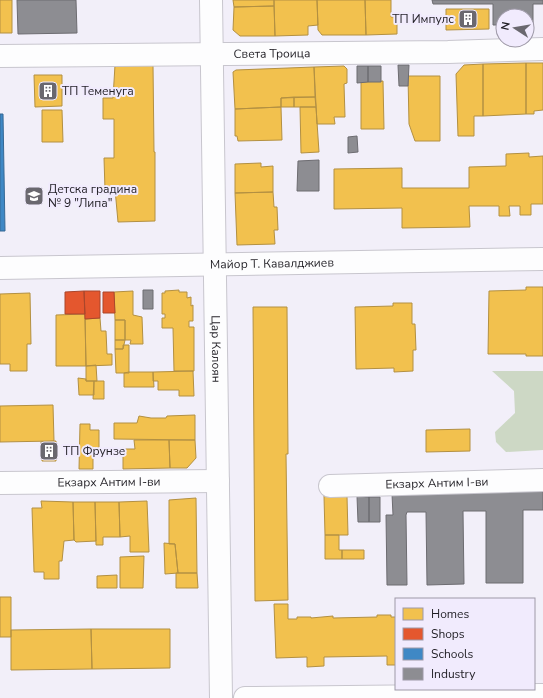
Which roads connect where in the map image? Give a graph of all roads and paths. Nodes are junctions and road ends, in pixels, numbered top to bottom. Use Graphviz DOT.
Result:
graph roads {
  1 [pos="211,0"];
  2 [pos="543,49"];
  3 [pos="212,54"];
  4 [pos="0,56"];
  5 [pos="543,259"];
  6 [pos="215,264"];
  7 [pos="0,268"];
  8 [pos="543,480"];
  9 [pos="218,481"];
  10 [pos="0,483"];
  11 [pos="330,486"];
  12 [pos="534,696"];
  13 [pos="221,698"];
  14 [pos="245,698"];
  1 -- 3 [label="street, Цар Калоян"];
  2 -- 3 [label="street, Света Троица"];
  3 -- 4 [label="street, Света Троица"];
  3 -- 6 [label="street, Цар Калоян"];
  5 -- 6 [label="street, Майор Т. Кавалджиев"];
  6 -- 7 [label="street, Майор Т. Кавалджиев"];
  6 -- 9 [label="street, Цар Калоян"];
  8 -- 11 [label="street, Екзарх Антим I-ви"];
  9 -- 10 [label="street, Екзарх Антим I-ви"];
  9 -- 13 [label="street, Цар Калоян"];
  12 -- 14 [label="street"];
}
